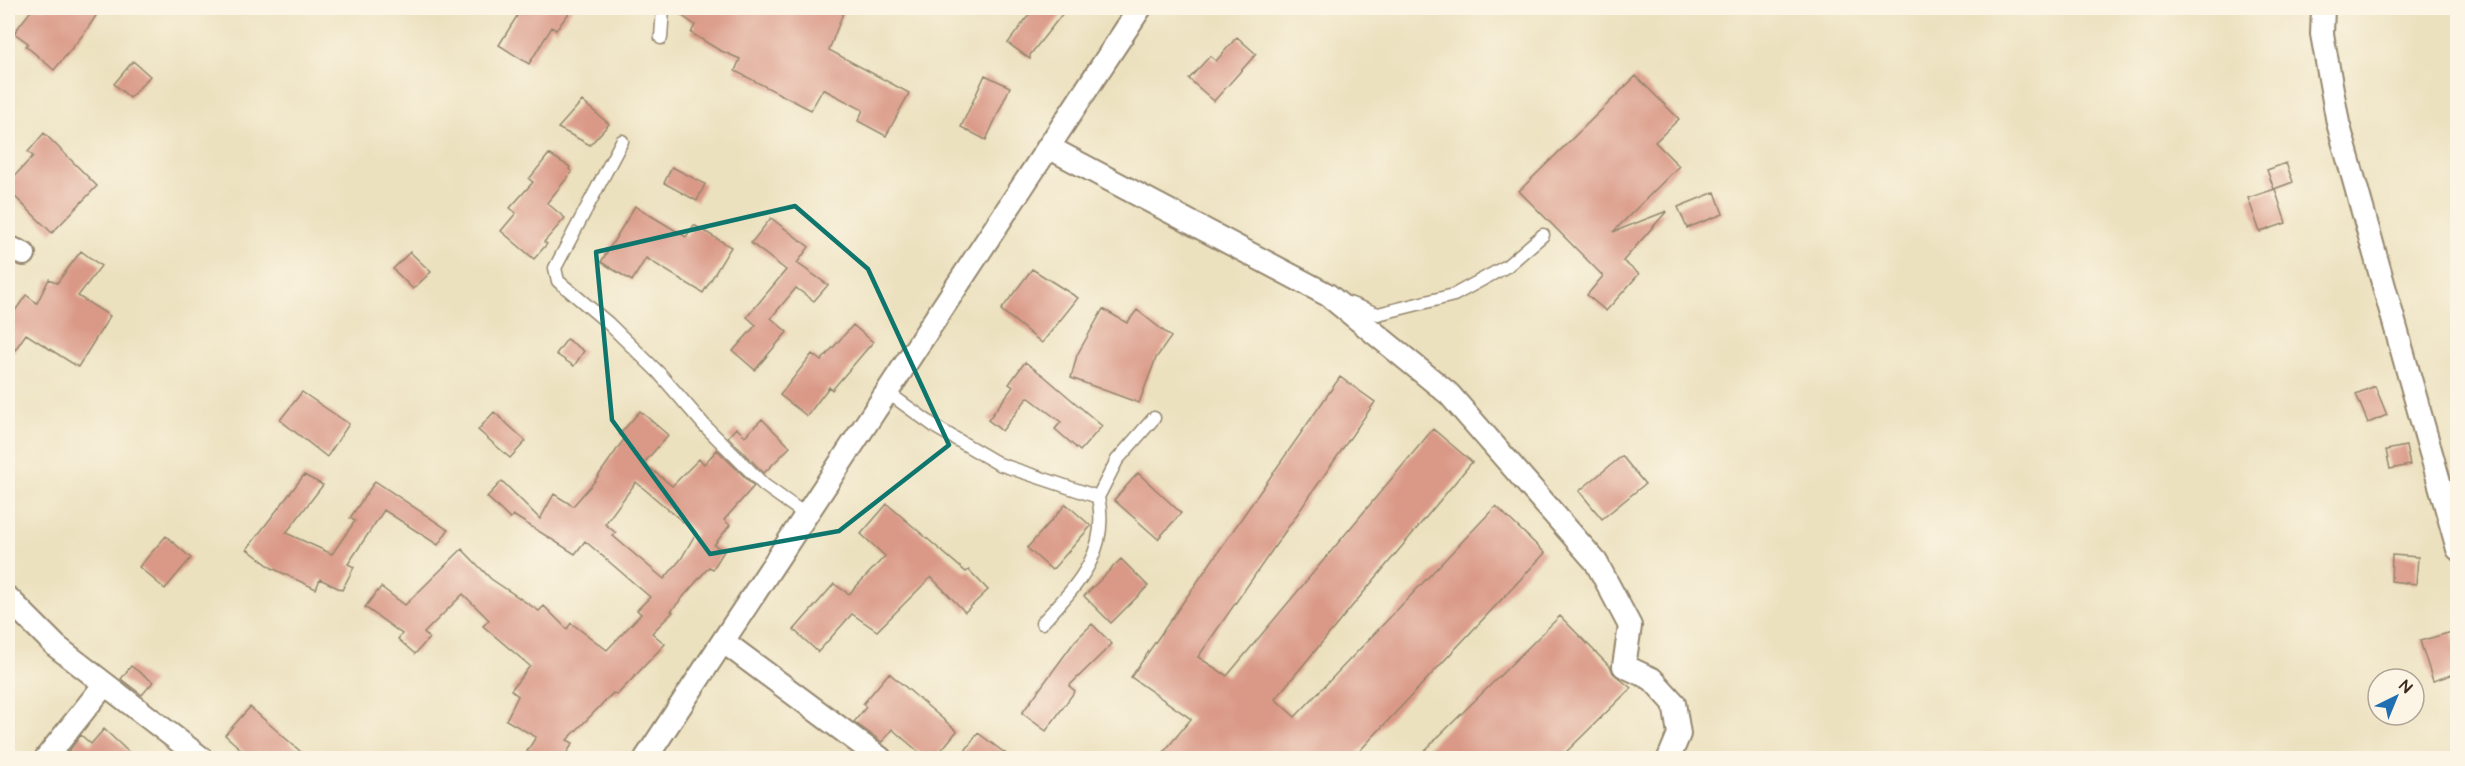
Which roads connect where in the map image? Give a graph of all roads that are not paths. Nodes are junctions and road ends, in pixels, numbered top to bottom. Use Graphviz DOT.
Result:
graph roads {
  1 [pos="663,8"];
  2 [pos="1140,8"];
  3 [pos="2323,8"];
  4 [pos="661,38"];
  5 [pos="622,141"];
  6 [pos="1048,147"];
  7 [pos="1543,236"];
  8 [pos="1328,295"];
  9 [pos="887,392"];
  10 [pos="1154,418"];
  11 [pos="1098,497"];
  12 [pos="806,515"];
  13 [pos="2457,549"];
  14 [pos="8,598"];
  15 [pos="1042,623"];
  16 [pos="724,642"];
  17 [pos="105,684"];
  18 [pos="46,759"];
  19 [pos="201,759"];
  20 [pos="646,759"];
  21 [pos="880,759"];
  22 [pos="1669,759"];
  1 -- 4 [label="lane"];
  2 -- 6 [label="street"];
  3 -- 13 [label="street"];
  5 -- 12 [label="lane"];
  6 -- 8 [label="street"];
  6 -- 9 [label="street"];
  7 -- 8 [label="lane"];
  8 -- 22 [label="street"];
  9 -- 11 [label="lane"];
  9 -- 12 [label="street"];
  10 -- 11 [label="lane"];
  11 -- 15 [label="lane"];
  12 -- 16 [label="street"];
  14 -- 17 [label="street"];
  16 -- 20 [label="street"];
  16 -- 21 [label="street"];
  17 -- 18 [label="street"];
  17 -- 19 [label="street"];
}
